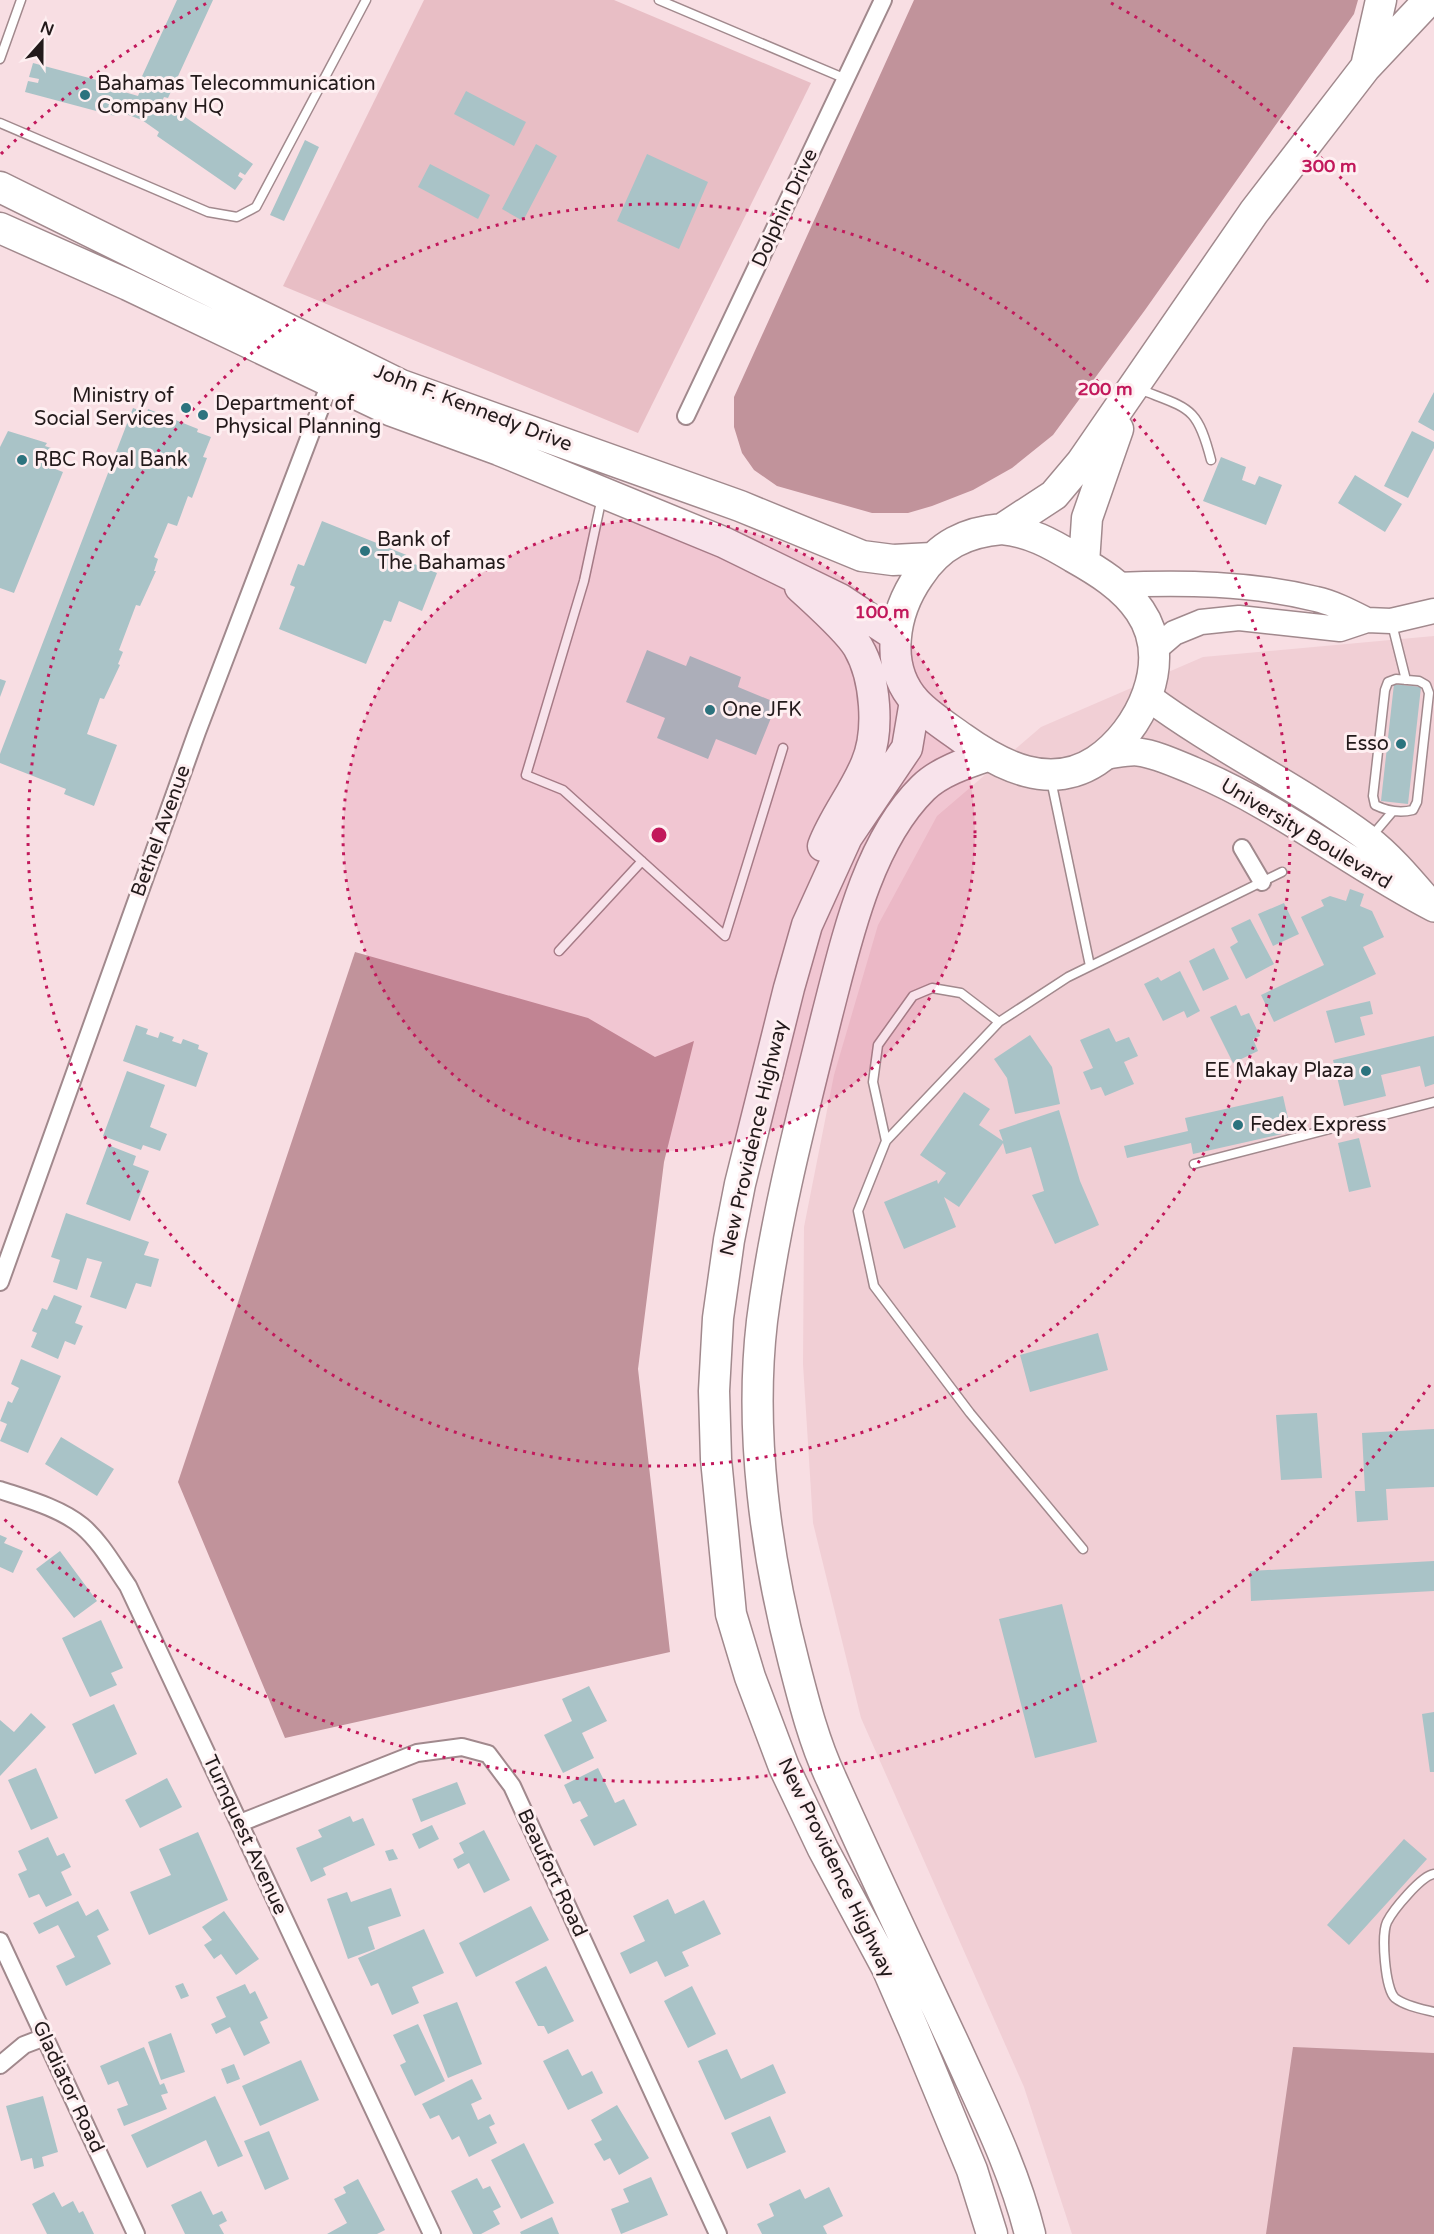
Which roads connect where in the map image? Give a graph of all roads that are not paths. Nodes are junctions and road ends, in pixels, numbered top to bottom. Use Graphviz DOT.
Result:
graph roads {
  1 [pos="21,0"];
  2 [pos="366,0"];
  3 [pos="659,0"];
  4 [pos="883,0"];
  5 [pos="1381,0"];
  6 [pos="1429,0"];
  7 [pos="0,58"];
  8 [pos="1365,68"];
  9 [pos="846,79"];
  10 [pos="0,123"];
  11 [pos="0,187"];
  12 [pos="0,228"];
  13 [pos="330,382"];
  14 [pos="1132,392"];
  15 [pos="686,416"];
  16 [pos="1211,460"];
  17 [pos="603,492"];
  18 [pos="1002,530"];
  19 [pos="932,558"];
  20 [pos="1084,563"];
  21 [pos="781,568"];
  22 [pos="1116,585"];
  23 [pos="1434,611"];
  24 [pos="1367,620"];
  25 [pos="1391,621"];
  26 [pos="896,636"];
  27 [pos="1153,651"];
  28 [pos="1406,680"];
  29 [pos="1148,697"];
  30 [pos="915,701"];
  31 [pos="783,748"];
  32 [pos="1106,755"];
  33 [pos="987,756"];
  34 [pos="1050,774"];
  35 [pos="1393,810"];
  36 [pos="1369,839"];
  37 [pos="1242,848"];
  38 [pos="642,861"];
  39 [pos="1282,872"];
  40 [pos="1262,882"];
  41 [pos="1434,907"];
  42 [pos="807,925"];
  43 [pos="558,951"];
  44 [pos="1090,966"];
  45 [pos="999,1022"];
  46 [pos="1434,1102"];
  47 [pos="886,1141"];
  48 [pos="1194,1164"];
  49 [pos="0,1282"];
  50 [pos="0,1490"];
  51 [pos="1083,1550"];
  52 [pos="240,1822"];
  53 [pos="1434,1874"];
  54 [pos="0,1941"];
  55 [pos="1434,2012"];
  56 [pos="45,2037"];
  57 [pos="0,2064"];
  58 [pos="135,2234"];
  59 [pos="432,2234"];
  60 [pos="718,2234"];
  61 [pos="992,2234"];
  62 [pos="1030,2234"];
  1 -- 7 [label="lane"];
  2 -- 10 [label="lane"];
  3 -- 9 [label="lane"];
  4 -- 9 [label="street, Dolphin Drive"];
  5 -- 8 [label="highway"];
  6 -- 8 [label="highway"];
  8 -- 14 [label="highway"];
  9 -- 15 [label="street, Dolphin Drive"];
  11 -- 19 [label="highway, John F. Kennedy Drive"];
  12 -- 13 [label="highway, John F. Kennedy Drive"];
  13 -- 17 [label="highway, John F. Kennedy Drive"];
  13 -- 49 [label="street, Bethel Avenue"];
  14 -- 16 [label="lane"];
  14 -- 18 [label="highway"];
  14 -- 20 [label="highway"];
  17 -- 21 [label="highway, John F. Kennedy Drive"];
  17 -- 38 [label="lane"];
  18 -- 19 [label="highway"];
  18 -- 20 [label="highway"];
  19 -- 26 [label="highway"];
  20 -- 22 [label="highway"];
  21 -- 26 [label="highway, John F. Kennedy Drive"];
  21 -- 42 [label="highway"];
  22 -- 24 [label="street"];
  22 -- 27 [label="highway"];
  23 -- 25 [label="street"];
  24 -- 25 [label="street"];
  24 -- 27 [label="street"];
  25 -- 28 [label="lane"];
  26 -- 30 [label="highway"];
  27 -- 29 [label="highway"];
  28 -- 35 [label="lane"];
  28 -- 35 [label="lane"];
  29 -- 32 [label="highway"];
  29 -- 36 [label="main road, University Boulevard"];
  30 -- 33 [label="highway"];
  30 -- 42 [label="highway, New Providence Highway"];
  31 -- 38 [label="lane"];
  32 -- 34 [label="highway"];
  32 -- 41 [label="main road, University Boulevard"];
  33 -- 34 [label="highway"];
  33 -- 62 [label="highway, New Providence Highway"];
  34 -- 44 [label="lane"];
  35 -- 36 [label="lane"];
  36 -- 41 [label="main road, University Boulevard"];
  37 -- 40 [label="street"];
  38 -- 43 [label="lane"];
  39 -- 40 [label="lane"];
  40 -- 44 [label="lane"];
  42 -- 61 [label="highway, New Providence Highway"];
  44 -- 45 [label="lane"];
  45 -- 47 [label="lane"];
  45 -- 47 [label="lane"];
  46 -- 48 [label="lane"];
  47 -- 51 [label="lane"];
  50 -- 52 [label="street, Turnquest Avenue"];
  52 -- 59 [label="street, Turnquest Avenue"];
  52 -- 60 [label="street, Beaufort Road"];
  53 -- 55 [label="lane"];
  54 -- 56 [label="street, Gladiator Road"];
  56 -- 57 [label="street"];
  56 -- 58 [label="street, Gladiator Road"];
}
